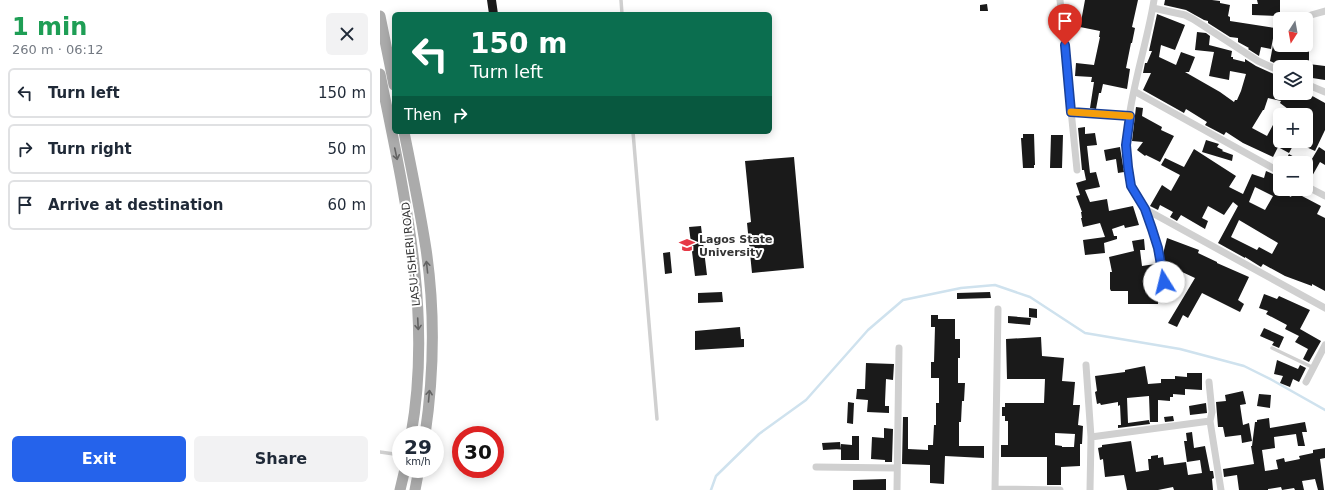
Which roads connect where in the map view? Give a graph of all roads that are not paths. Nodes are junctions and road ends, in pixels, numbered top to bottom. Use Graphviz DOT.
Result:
graph roads {
  1 [pos="621,0"];
  2 [pos="1060,0"];
  3 [pos="1154,0"];
  4 [pos="1153,8"];
  5 [pos="1325,11"];
  6 [pos="622,12"];
  7 [pos="1313,14"];
  8 [pos="380,16"];
  9 [pos="1273,68"];
  10 [pos="380,74"];
  11 [pos="392,75"];
  12 [pos="1313,87"];
  13 [pos="1134,91"];
  14 [pos="1325,92"];
  15 [pos="1071,112"];
  16 [pos="1130,116"];
  17 [pos="392,132"];
  18 [pos="392,134"];
  19 [pos="404,134"];
  20 [pos="632,134"];
  21 [pos="1273,168"];
  22 [pos="1077,170"];
  23 [pos="1313,190"];
  24 [pos="1325,196"];
  25 [pos="1145,209"];
  26 [pos="1164,282"];
  27 [pos="1325,308"];
  28 [pos="998,309"];
  29 [pos="1325,345"];
  30 [pos="898,348"];
  31 [pos="1272,348"];
  32 [pos="1086,365"];
  33 [pos="1314,368"];
  34 [pos="1209,382"];
  35 [pos="1306,382"];
  36 [pos="657,419"];
  37 [pos="1210,421"];
  38 [pos="412,426"];
  39 [pos="426,426"];
  40 [pos="1091,437"];
  41 [pos="380,452"];
  42 [pos="392,454"];
  43 [pos="816,467"];
  44 [pos="898,468"];
  45 [pos="403,478"];
  46 [pos="417,478"];
  47 [pos="995,489"];
  48 [pos="400,490"];
  49 [pos="415,490"];
  50 [pos="897,490"];
  51 [pos="1060,490"];
  52 [pos="1090,490"];
  53 [pos="1221,490"];
  1 -- 6 [label="lane"];
  2 -- 15 [label="street"];
  3 -- 4 [label="street"];
  4 -- 9 [label="street"];
  4 -- 13 [label="street"];
  5 -- 7 [label="street"];
  8 -- 11 [label="main road"];
  10 -- 17 [label="main road, LASU-ISHERI ROAD, one-way"];
  12 -- 14 [label="street"];
  13 -- 16 [label="street"];
  13 -- 21 [label="street"];
  15 -- 16 [label="street"];
  15 -- 22 [label="street"];
  16 -- 25 [label="street"];
  18 -- 38 [label="main road, LASU-ISHERI ROAD, one-way"];
  39 -- 19 [label="main road, LASU-ISHERI ROAD, one-way"];
  20 -- 36 [label="lane"];
  23 -- 24 [label="street"];
  25 -- 26 [label="street"];
  25 -- 27 [label="street"];
  28 -- 47 [label="street"];
  29 -- 33 [label="street"];
  30 -- 44 [label="street"];
  31 -- 33 [label="lane"];
  32 -- 40 [label="street"];
  33 -- 35 [label="street"];
  34 -- 37 [label="street"];
  37 -- 40 [label="street"];
  37 -- 53 [label="street"];
  40 -- 52 [label="street"];
  41 -- 42 [label="lane"];
  43 -- 44 [label="street"];
  44 -- 50 [label="street"];
  45 -- 48 [label="main road"];
  46 -- 49 [label="main road"];
  47 -- 51 [label="street"];
}
